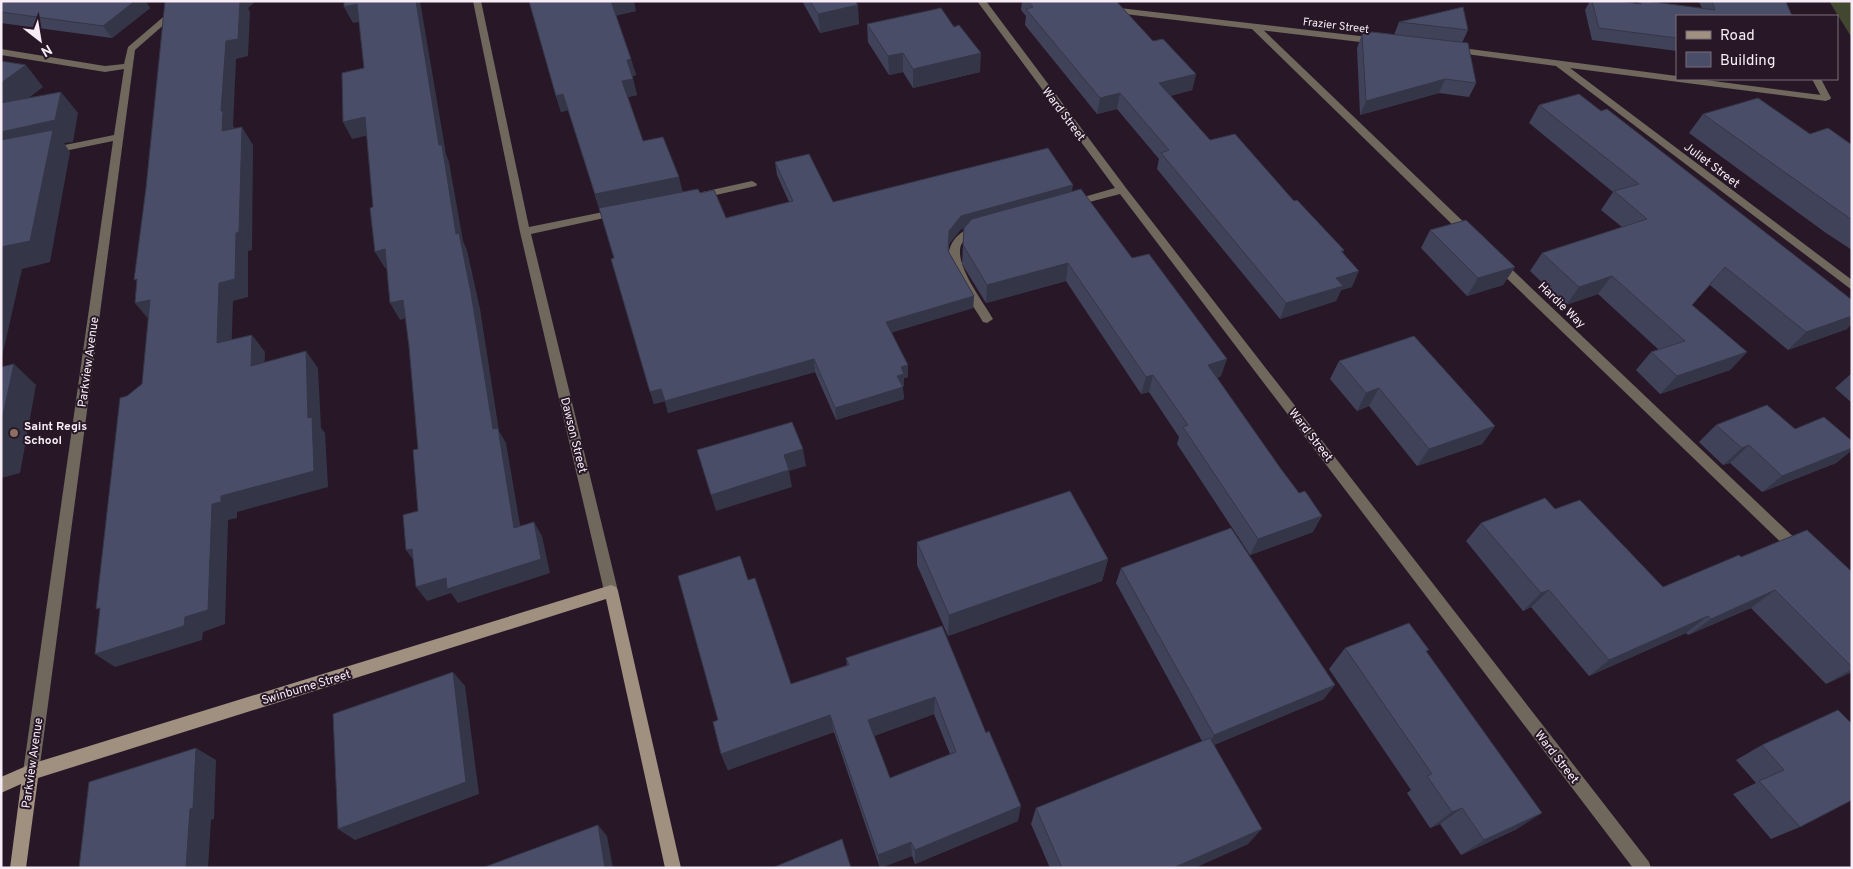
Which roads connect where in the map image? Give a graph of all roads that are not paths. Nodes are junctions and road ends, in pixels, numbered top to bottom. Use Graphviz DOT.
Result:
graph roads {
  1 [pos="187,1"];
  2 [pos="477,1"];
  3 [pos="981,1"];
  4 [pos="1104,9"];
  5 [pos="1254,26"];
  6 [pos="1391,43"];
  7 [pos="1440,49"];
  8 [pos="1,52"];
  9 [pos="1558,63"];
  10 [pos="128,66"];
  11 [pos="1676,79"];
  12 [pos="1686,80"];
  13 [pos="1817,80"];
  14 [pos="119,137"];
  15 [pos="38,153"];
  16 [pos="752,184"];
  17 [pos="1122,190"];
  18 [pos="686,198"];
  19 [pos="1062,206"];
  20 [pos="630,210"];
  21 [pos="992,225"];
  22 [pos="525,232"];
  23 [pos="1475,240"];
  24 [pos="1489,254"];
  25 [pos="1852,286"];
  26 [pos="987,318"];
  27 [pos="1804,556"];
  28 [pos="611,591"];
  29 [pos="32,772"];
  30 [pos="1,785"];
  31 [pos="18,868"];
  32 [pos="673,868"];
  33 [pos="1643,868"];
  1 -- 10 [label="street, Parkview Avenue"];
  2 -- 22 [label="street, Dawson Street"];
  3 -- 17 [label="street, Ward Street"];
  4 -- 5 [label="street, Frazier Street"];
  5 -- 6 [label="street, Frazier Street"];
  5 -- 23 [label="street"];
  7 -- 9 [label="street"];
  8 -- 10 [label="street"];
  9 -- 11 [label="street"];
  9 -- 25 [label="street, Juliet Street"];
  10 -- 14 [label="street, Parkview Avenue"];
  12 -- 13 [label="street"];
  14 -- 15 [label="street"];
  14 -- 29 [label="street, Parkview Avenue"];
  16 -- 18 [label="street"];
  17 -- 19 [label="street"];
  17 -- 33 [label="street, Ward Street"];
  20 -- 22 [label="street"];
  21 -- 26 [label="street"];
  22 -- 28 [label="street, Dawson Street"];
  24 -- 27 [label="street, Hardie Way"];
  28 -- 29 [label="street, Swinburne Street"];
  28 -- 32 [label="street, Dawson Street"];
  29 -- 30 [label="street, Swinburne Street"];
  29 -- 31 [label="street, Parkview Avenue"];
}
